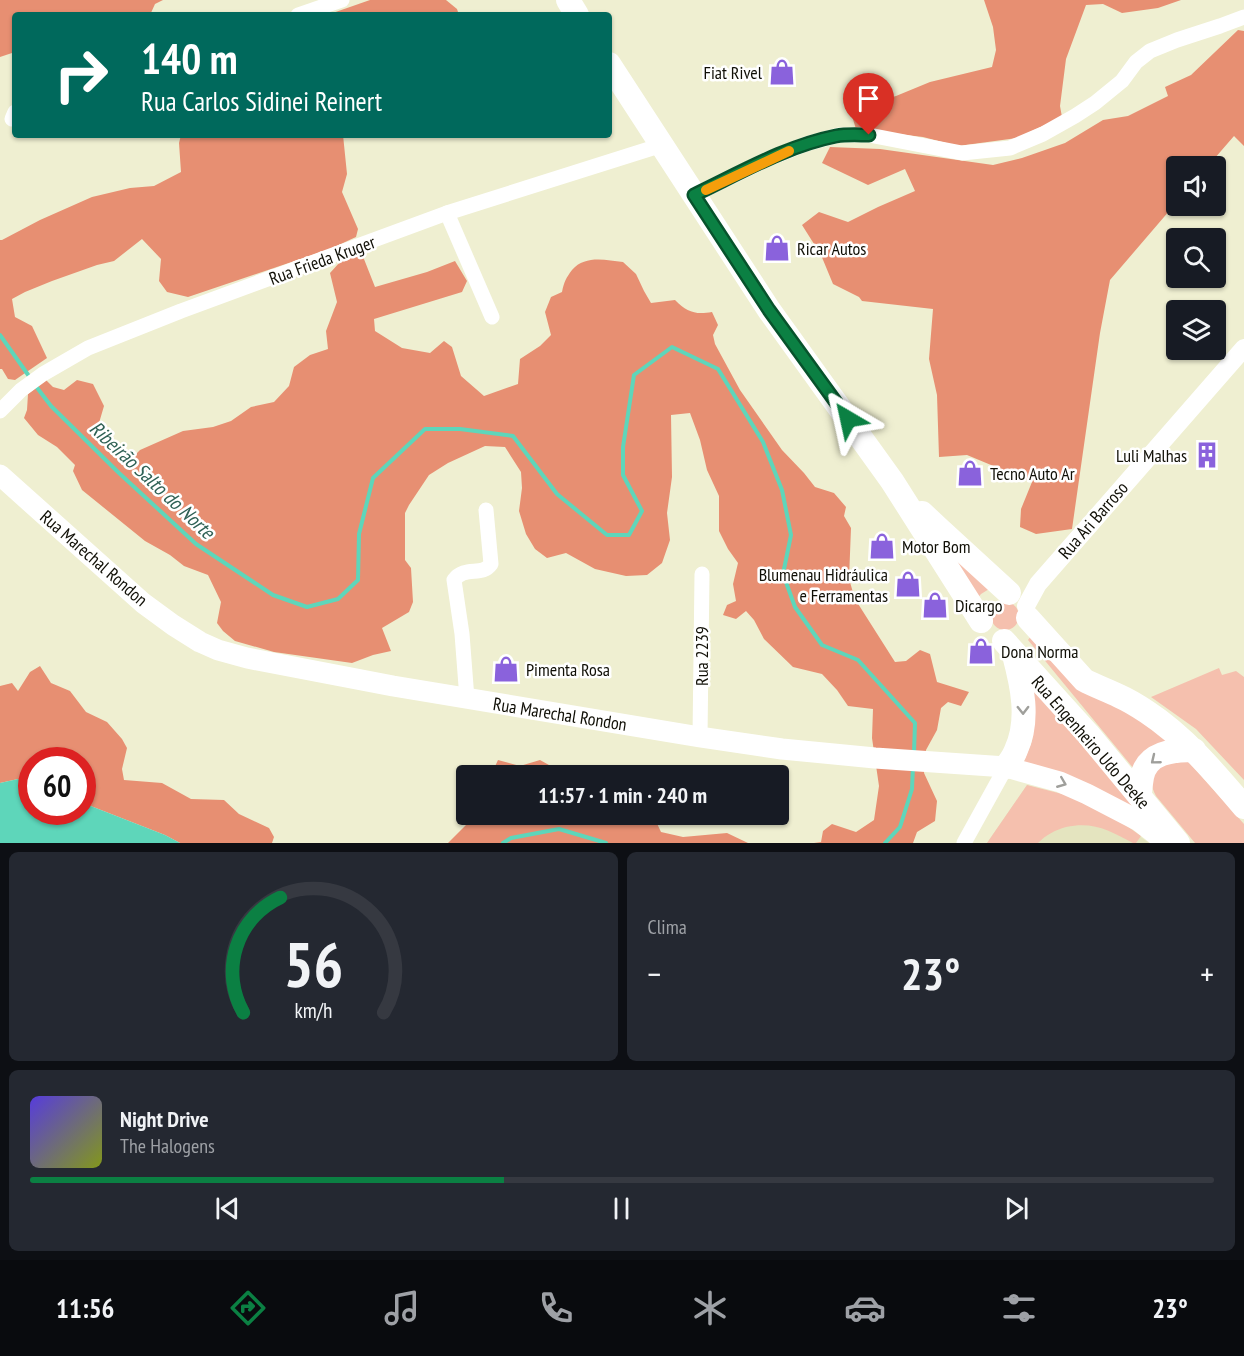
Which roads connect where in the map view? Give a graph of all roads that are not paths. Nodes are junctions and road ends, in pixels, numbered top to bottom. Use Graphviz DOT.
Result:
graph roads {
  1 [pos="342,0"];
  2 [pos="307,12"];
  3 [pos="1244,17"];
  4 [pos="612,69"];
  5 [pos="662,145"];
  6 [pos="694,195"];
  7 [pos="447,213"];
  8 [pos="492,317"];
  9 [pos="1244,348"];
  10 [pos="0,411"];
  11 [pos="0,475"];
  12 [pos="892,481"];
  13 [pos="486,510"];
  14 [pos="702,574"];
  15 [pos="1020,603"];
  16 [pos="981,621"];
  17 [pos="1008,647"];
  18 [pos="467,699"];
  19 [pos="700,737"];
  20 [pos="1194,750"];
  21 [pos="1006,767"];
  22 [pos="1140,796"];
  23 [pos="1244,807"];
  24 [pos="964,843"];
  25 [pos="1167,843"];
  26 [pos="1178,843"];
  1 -- 2 [label="street"];
  3 -- 6 [label="street"];
  4 -- 5 [label="main road, Rua Engenheiro Udo Deeke"];
  5 -- 6 [label="main road, Rua Engenheiro Udo Deeke"];
  5 -- 7 [label="street, Rua Frieda Kruger"];
  6 -- 12 [label="main road, Rua Engenheiro Udo Deeke"];
  7 -- 8 [label="street"];
  7 -- 10 [label="street, Rua Frieda Kruger"];
  9 -- 15 [label="street, Rua Ari Barroso"];
  11 -- 18 [label="main road, Rua Marechal Rondon"];
  12 -- 15 [label="main road, Rua Engenheiro Udo Deeke"];
  12 -- 16 [label="main road, Rua Engenheiro Udo Deeke"];
  13 -- 18 [label="street"];
  14 -- 19 [label="street, Rua 2239"];
  15 -- 16 [label="main road"];
  15 -- 17 [label="main road"];
  15 -- 20 [label="main road, Rua Engenheiro Udo Deeke"];
  16 -- 17 [label="main road"];
  17 -- 21 [label="main road, one-way"];
  17 -- 22 [label="main road, Rua Engenheiro Udo Deeke"];
  18 -- 19 [label="main road, Rua Marechal Rondon"];
  19 -- 21 [label="main road, Rua Marechal Rondon"];
  20 -- 22 [label="main road, one-way"];
  20 -- 23 [label="main road, Rua Engenheiro Udo Deeke"];
  21 -- 24 [label="street"];
  21 -- 25 [label="main road, Rua Marechal Rondon, one-way"];
  22 -- 26 [label="main road, Rua Engenheiro Udo Deeke"];
}
